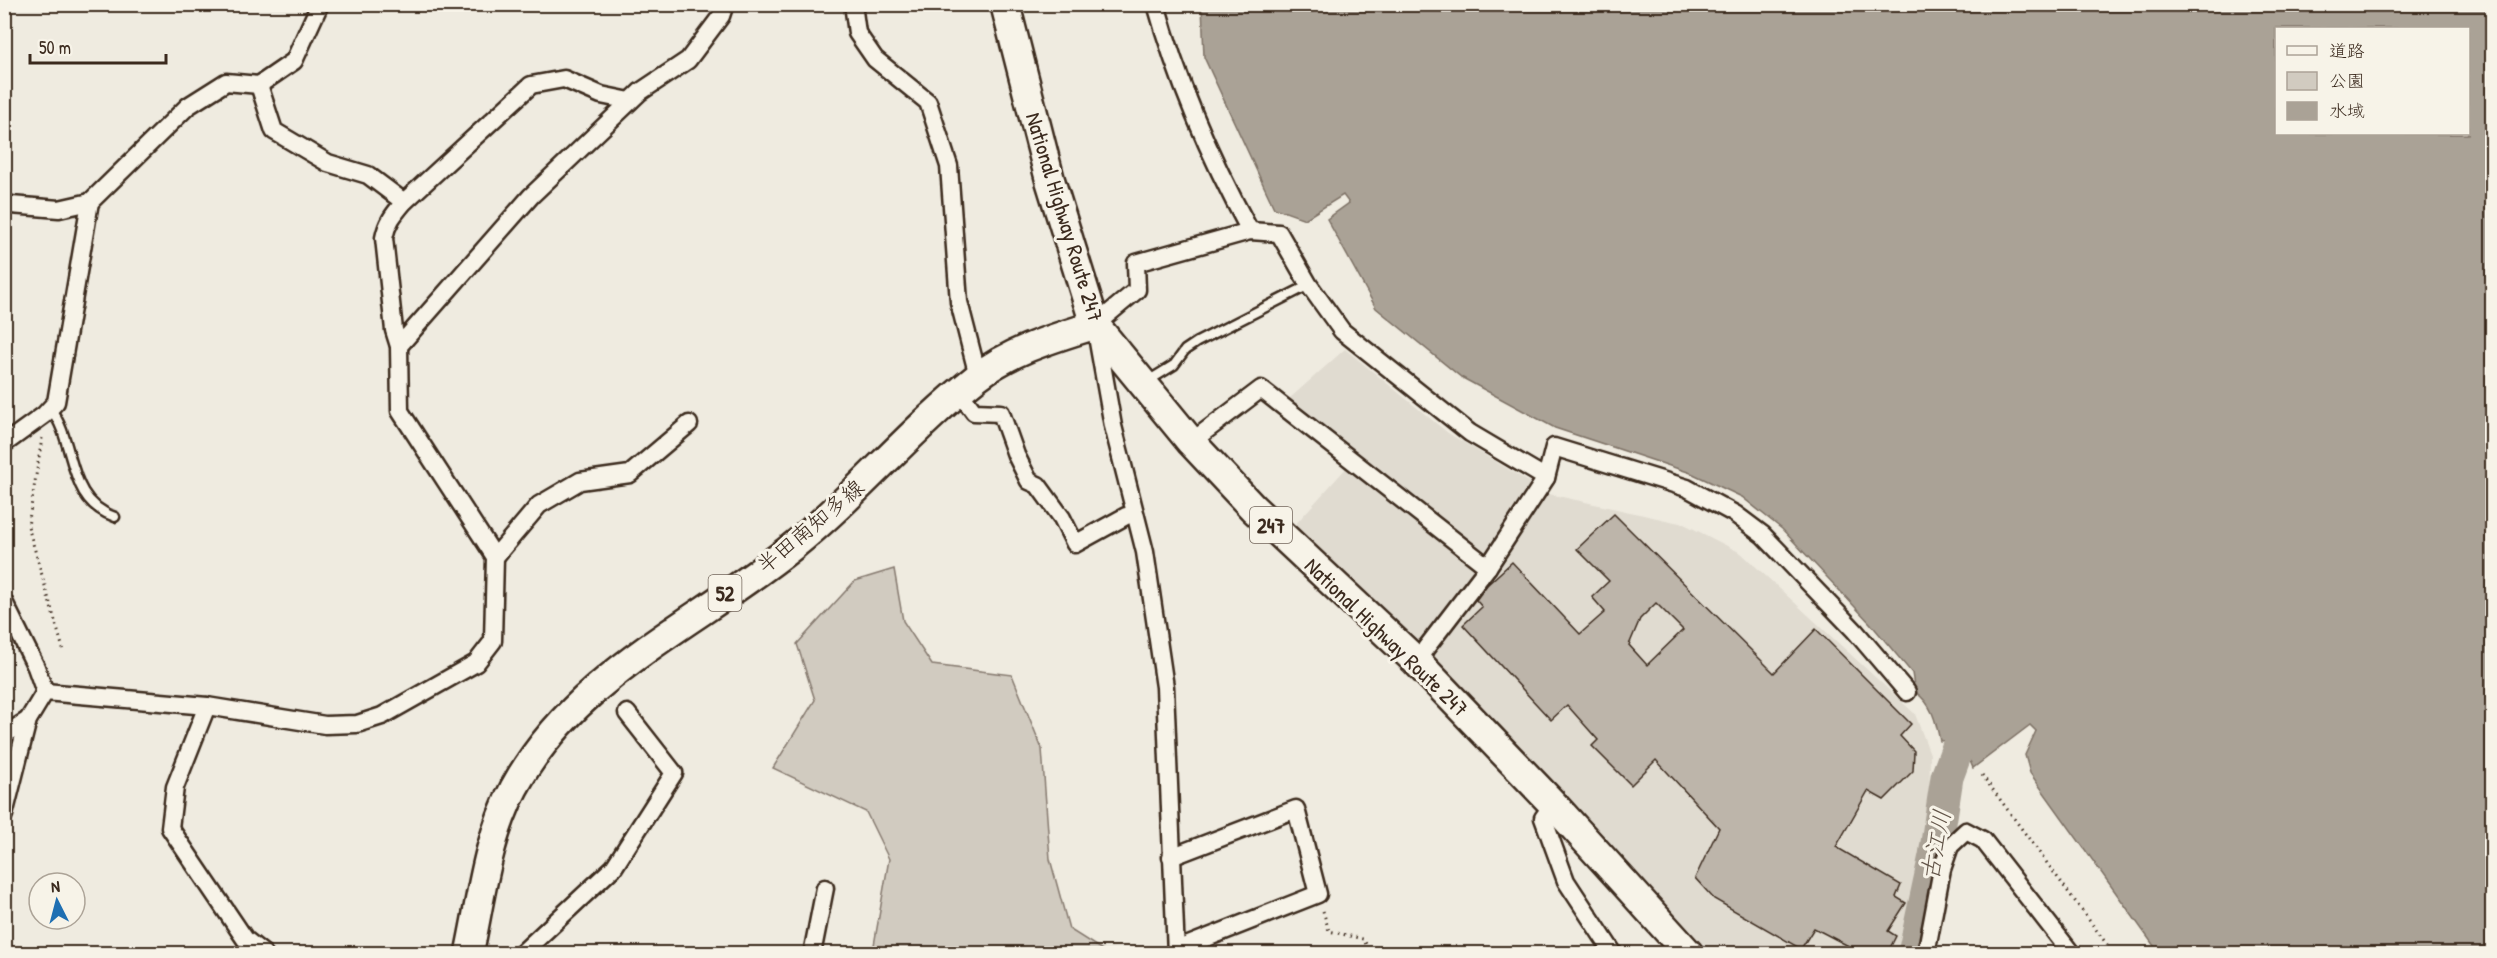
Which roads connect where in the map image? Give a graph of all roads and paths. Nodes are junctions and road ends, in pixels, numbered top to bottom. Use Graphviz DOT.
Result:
graph roads {
  1 [pos="320,4"];
  2 [pos="725,4"];
  3 [pos="854,4"];
  4 [pos="1005,4"];
  5 [pos="1156,4"];
  6 [pos="259,85"];
  7 [pos="630,101"];
  8 [pos="4,202"];
  9 [pos="90,202"];
  10 [pos="404,202"];
  11 [pos="1250,231"];
  12 [pos="1309,285"];
  13 [pos="1095,325"];
  14 [pos="399,346"];
  15 [pos="969,385"];
  16 [pos="1143,385"];
  17 [pos="47,412"];
  18 [pos="689,424"];
  19 [pos="1191,442"];
  20 [pos="4,444"];
  21 [pos="1546,478"];
  22 [pos="1135,514"];
  23 [pos="116,517"];
  24 [pos="495,557"];
  25 [pos="1488,567"];
  26 [pos="4,602"];
  27 [pos="63,649"];
  28 [pos="1416,661"];
  29 [pos="45,692"];
  30 [pos="1907,692"];
  31 [pos="207,706"];
  32 [pos="627,713"];
  33 [pos="28,720"];
  34 [pos="4,735"];
  35 [pos="1982,775"];
  36 [pos="1553,804"];
  37 [pos="4,815"];
  38 [pos="1171,857"];
  39 [pos="825,888"];
  40 [pos="1318,894"];
  41 [pos="1176,952"];
  42 [pos="469,953"];
  43 [pos="264,954"];
  44 [pos="478,954"];
  45 [pos="521,954"];
  46 [pos="812,954"];
  47 [pos="1372,954"];
  48 [pos="1614,954"];
  49 [pos="1689,954"];
  50 [pos="1926,954"];
  51 [pos="2072,954"];
  52 [pos="2114,954"];
  1 -- 6 [label="street"];
  2 -- 7 [label="street"];
  3 -- 15 [label="street"];
  4 -- 13 [label="highway, National Highway Route 247 / 247"];
  5 -- 11 [label="street"];
  6 -- 9 [label="street"];
  6 -- 10 [label="street"];
  7 -- 10 [label="street"];
  7 -- 14 [label="street"];
  8 -- 9 [label="street"];
  9 -- 17 [label="street"];
  10 -- 14 [label="street"];
  11 -- 12 [label="street"];
  11 -- 13 [label="street"];
  12 -- 16 [label="lane"];
  12 -- 21 [label="street"];
  13 -- 15 [label="main road, 半田南知多線 / 52"];
  13 -- 16 [label="highway, National Highway Route 247 / 247"];
  13 -- 22 [label="street"];
  14 -- 24 [label="street"];
  15 -- 22 [label="street"];
  15 -- 42 [label="main road, 半田南知多線 / 52"];
  16 -- 19 [label="highway, National Highway Route 247 / 247"];
  17 -- 20 [label="street"];
  17 -- 23 [label="lane"];
  17 -- 27 [label="path"];
  18 -- 24 [label="street"];
  19 -- 25 [label="street"];
  19 -- 28 [label="highway, National Highway Route 247 / 247"];
  21 -- 25 [label="street"];
  21 -- 30 [label="street"];
  22 -- 38 [label="street"];
  24 -- 31 [label="street"];
  25 -- 28 [label="street"];
  26 -- 29 [label="street"];
  28 -- 36 [label="highway, National Highway Route 247 / 247"];
  29 -- 31 [label="street"];
  29 -- 33 [label="street"];
  31 -- 43 [label="street"];
  32 -- 45 [label="street"];
  33 -- 34 [label="street"];
  33 -- 37 [label="street"];
  35 -- 52 [label="path"];
  36 -- 48 [label="street"];
  36 -- 49 [label="highway, National Highway Route 247 / 247"];
  38 -- 40 [label="street"];
  38 -- 41 [label="street"];
  39 -- 46 [label="street"];
  40 -- 41 [label="street"];
  40 -- 47 [label="path"];
  42 -- 44 [label="street"];
  50 -- 51 [label="street"];
}
